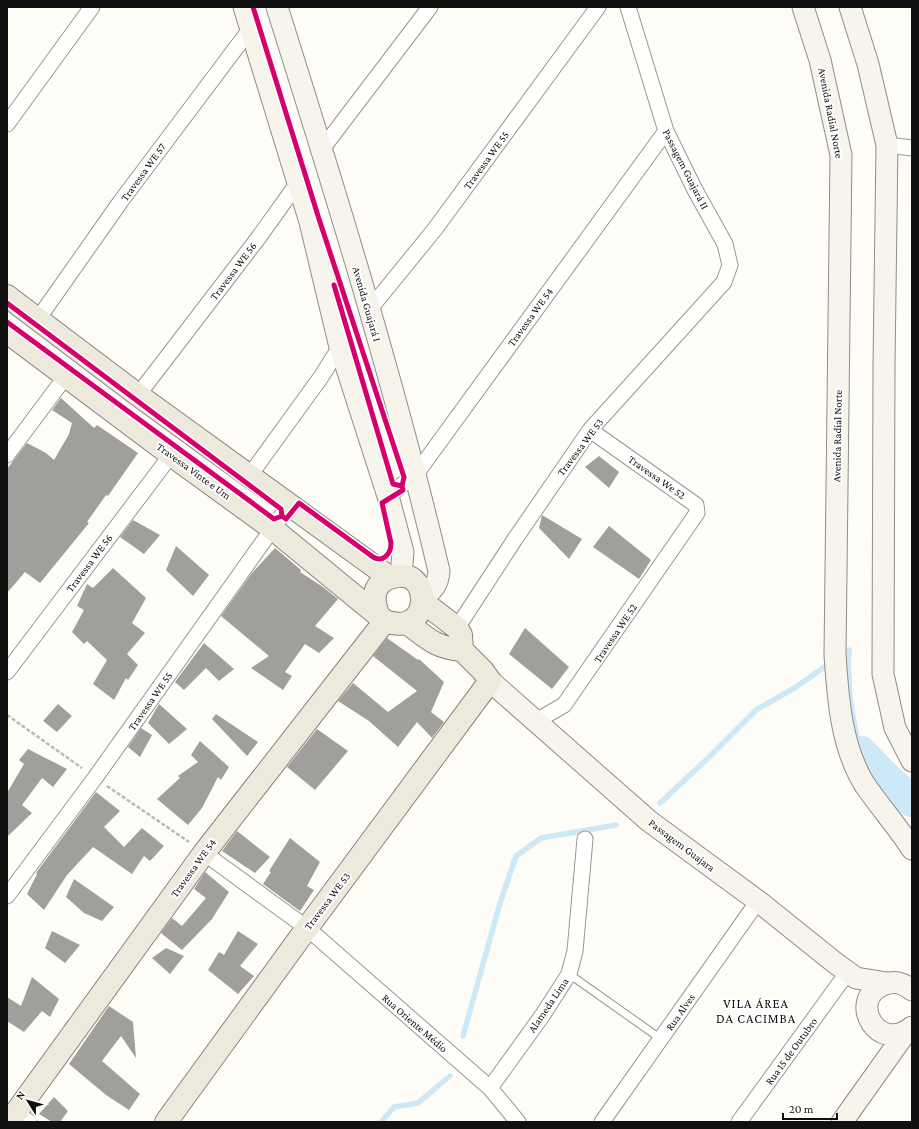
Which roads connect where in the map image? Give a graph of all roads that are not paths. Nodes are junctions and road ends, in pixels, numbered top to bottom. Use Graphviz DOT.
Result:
graph roads {
  1 [pos="92,7"];
  2 [pos="244,7"];
  3 [pos="278,7"];
  4 [pos="430,7"];
  5 [pos="598,7"];
  6 [pos="628,7"];
  7 [pos="803,7"];
  8 [pos="850,7"];
  9 [pos="251,28"];
  10 [pos="7,124"];
  11 [pos="666,131"];
  12 [pos="887,145"];
  13 [pos="912,148"];
  14 [pos="322,149"];
  15 [pos="297,184"];
  16 [pos="724,282"];
  17 [pos="7,296"];
  18 [pos="369,310"];
  19 [pos="38,319"];
  20 [pos="7,332"];
  21 [pos="340,347"];
  22 [pos="66,376"];
  23 [pos="138,395"];
  24 [pos="590,430"];
  25 [pos="7,455"];
  26 [pos="171,455"];
  27 [pos="416,474"];
  28 [pos="250,475"];
  29 [pos="388,496"];
  30 [pos="290,504"];
  31 [pos="273,528"];
  32 [pos="682,533"];
  33 [pos="395,576"];
  34 [pos="423,600"];
  35 [pos="381,617"];
  36 [pos="406,623"];
  37 [pos="458,628"];
  38 [pos="462,650"];
  39 [pos="7,672"];
  40 [pos="490,681"];
  41 [pos="536,721"];
  42 [pos="912,761"];
  43 [pos="585,839"];
  44 [pos="912,849"];
  45 [pos="204,853"];
  46 [pos="7,896"];
  47 [pos="758,901"];
  48 [pos="307,928"];
  49 [pos="838,971"];
  50 [pos="569,974"];
  51 [pos="903,983"];
  52 [pos="867,1007"];
  53 [pos="909,1030"];
  54 [pos="661,1039"];
  55 [pos="490,1088"];
  56 [pos="18,1119"];
  57 [pos="166,1122"];
  58 [pos="518,1122"];
  59 [pos="602,1122"];
  60 [pos="739,1122"];
  61 [pos="842,1122"];
  1 -- 10 [label="street"];
  2 -- 9 [label="main road"];
  3 -- 14 [label="main road, Avenida Guajará I"];
  4 -- 14 [label="street"];
  5 -- 18 [label="street, Travessa WE 55"];
  6 -- 11 [label="street, Passagem Guajará II"];
  7 -- 44 [label="main road, Avenida Radial Norte"];
  8 -- 12 [label="main road"];
  9 -- 15 [label="main road"];
  9 -- 19 [label="street, Travessa WE 57"];
  11 -- 16 [label="street, Passagem Guajará II"];
  11 -- 27 [label="street, Travessa WE 54"];
  12 -- 13 [label="street"];
  12 -- 42 [label="main road"];
  14 -- 18 [label="main road, Avenida Guajará I"];
  15 -- 21 [label="main road"];
  15 -- 23 [label="street, Travessa WE 56"];
  16 -- 24 [label="street, Travessa WE 53"];
  17 -- 19 [label="main road"];
  18 -- 27 [label="main road, Avenida Guajará I"];
  19 -- 23 [label="main road"];
  20 -- 22 [label="main road, Travessa Vinte e Um"];
  21 -- 28 [label="street"];
  21 -- 29 [label="main road"];
  22 -- 25 [label="street"];
  22 -- 26 [label="main road, Travessa Vinte e Um"];
  23 -- 28 [label="main road"];
  24 -- 32 [label="street, Travessa We 52"];
  24 -- 37 [label="street, Travessa WE 53"];
  26 -- 31 [label="main road, Travessa Vinte e Um"];
  26 -- 39 [label="street, Travessa WE 56"];
  27 -- 29 [label="street, Travessa WE 54"];
  27 -- 34 [label="main road, Avenida Guajará I"];
  28 -- 30 [label="main road"];
  29 -- 33 [label="main road"];
  30 -- 31 [label="street, Travessa WE 55"];
  30 -- 33 [label="main road"];
  31 -- 35 [label="main road, Travessa Vinte e Um"];
  31 -- 46 [label="street, Travessa WE 55"];
  32 -- 41 [label="street, Travessa WE 52"];
  33 -- 34 [label="main road"];
  33 -- 35 [label="main road"];
  34 -- 36 [label="main road"];
  34 -- 37 [label="main road"];
  35 -- 36 [label="main road"];
  35 -- 45 [label="main road, Travessa WE 54"];
  36 -- 38 [label="main road"];
  37 -- 38 [label="main road"];
  38 -- 40 [label="main road"];
  40 -- 41 [label="main road, Passagem Guajara"];
  40 -- 48 [label="main road, Travessa WE 53"];
  41 -- 47 [label="main road, Passagem Guajara"];
  43 -- 50 [label="street, Alameda Lima"];
  45 -- 48 [label="street, Rua Oriente Médio"];
  45 -- 56 [label="main road, Travessa WE 54"];
  47 -- 49 [label="main road, Passagem Guajara"];
  47 -- 54 [label="street, Rua Alves"];
  48 -- 55 [label="street, Rua Oriente Médio"];
  48 -- 57 [label="main road, Travessa WE 53"];
  49 -- 51 [label="main road, Passagem Guajara"];
  49 -- 52 [label="main road, Passagem Guajara"];
  49 -- 60 [label="street, Rua 15 de Outubro"];
  50 -- 54 [label="lane"];
  50 -- 55 [label="street, Alameda Lima"];
  51 -- 52 [label="main road"];
  52 -- 53 [label="main road"];
  53 -- 61 [label="main road"];
  54 -- 59 [label="street, Rua Alves"];
  55 -- 58 [label="street, Rua Oriente Médio"];
}
